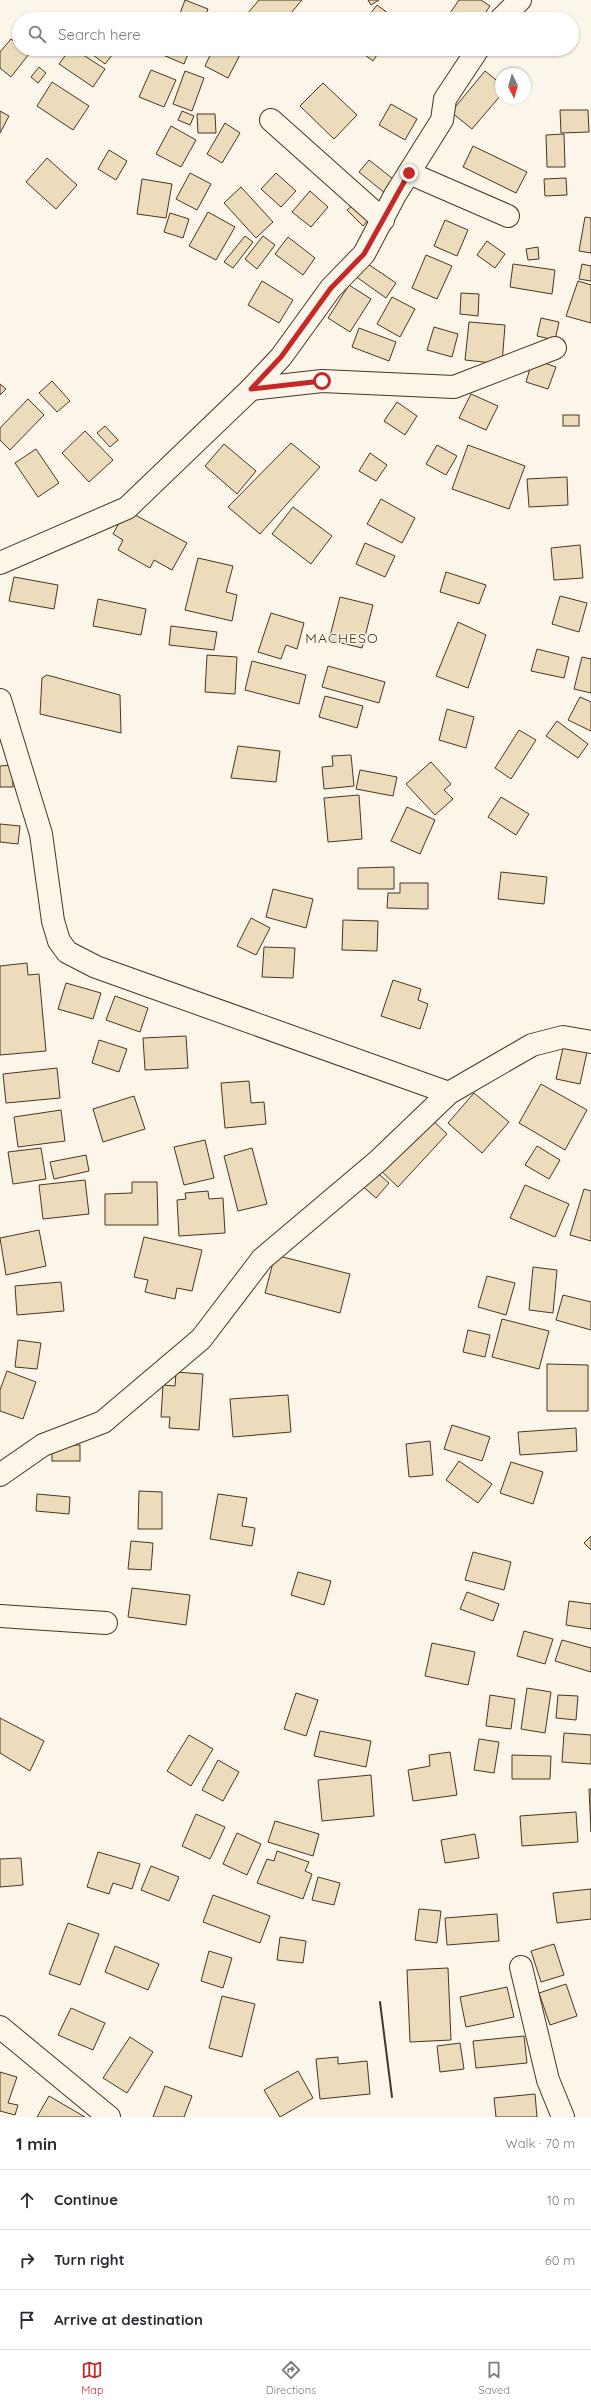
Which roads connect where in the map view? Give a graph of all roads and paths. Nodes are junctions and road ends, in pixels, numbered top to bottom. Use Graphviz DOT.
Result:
graph roads {
  1 [pos="520,0"];
  2 [pos="508,12"];
  3 [pos="473,56"];
  4 [pos="271,120"];
  5 [pos="409,173"];
  6 [pos="508,216"];
  7 [pos="383,220"];
  8 [pos="555,348"];
  9 [pos="251,389"];
  10 [pos="0,563"];
  11 [pos="0,700"];
  12 [pos="591,1042"];
  13 [pos="449,1093"];
  14 [pos="3,1467"];
  15 [pos="0,1616"];
  16 [pos="106,1622"];
  17 [pos="521,1967"];
  18 [pos="0,2027"];
  19 [pos="109,2117"];
  20 [pos="563,2117"];
  1 -- 2 [label="street"];
  3 -- 5 [label="street"];
  4 -- 7 [label="street"];
  5 -- 6 [label="street"];
  5 -- 7 [label="street"];
  7 -- 9 [label="street"];
  8 -- 9 [label="street"];
  9 -- 10 [label="street"];
  11 -- 13 [label="street"];
  12 -- 13 [label="street"];
  13 -- 14 [label="street"];
  15 -- 16 [label="street"];
  17 -- 20 [label="street"];
  18 -- 19 [label="street"];
}
